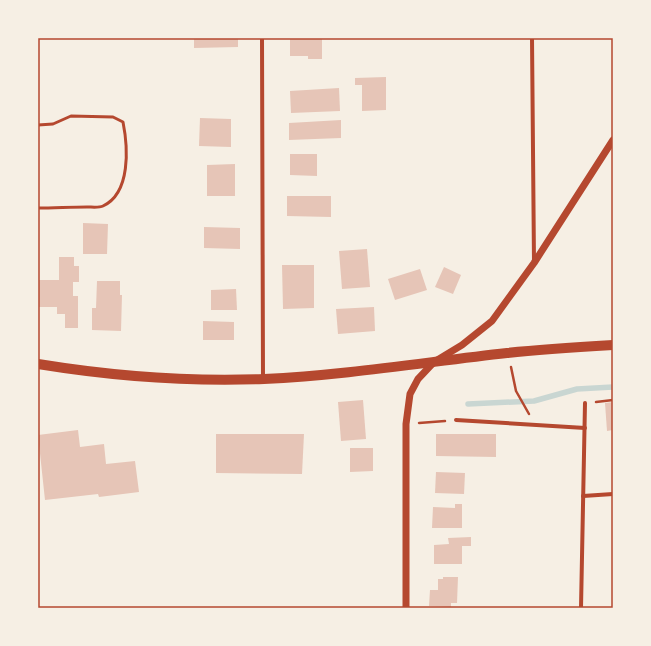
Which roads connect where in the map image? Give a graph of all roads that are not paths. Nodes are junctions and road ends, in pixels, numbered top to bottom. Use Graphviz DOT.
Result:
graph roads {
  1 [pos="262,38"];
  2 [pos="532,38"];
  3 [pos="38,125"];
  4 [pos="613,140"];
  5 [pos="611,149"];
  6 [pos="38,208"];
  7 [pos="534,263"];
  8 [pos="613,345"];
  9 [pos="434,362"];
  10 [pos="38,364"];
  11 [pos="263,379"];
  12 [pos="585,403"];
  13 [pos="456,420"];
  14 [pos="585,428"];
  15 [pos="613,494"];
  16 [pos="583,496"];
  17 [pos="406,608"];
  18 [pos="582,608"];
  1 -- 11 [label="street"];
  2 -- 7 [label="street"];
  3 -- 6 [label="lane"];
  4 -- 5 [label="street"];
  5 -- 7 [label="street"];
  7 -- 9 [label="street"];
  8 -- 9 [label="main road"];
  9 -- 11 [label="main road"];
  9 -- 17 [label="street"];
  10 -- 11 [label="main road"];
  12 -- 14 [label="street"];
  13 -- 14 [label="street"];
  14 -- 16 [label="street"];
  15 -- 16 [label="street"];
  16 -- 18 [label="street"];
}
